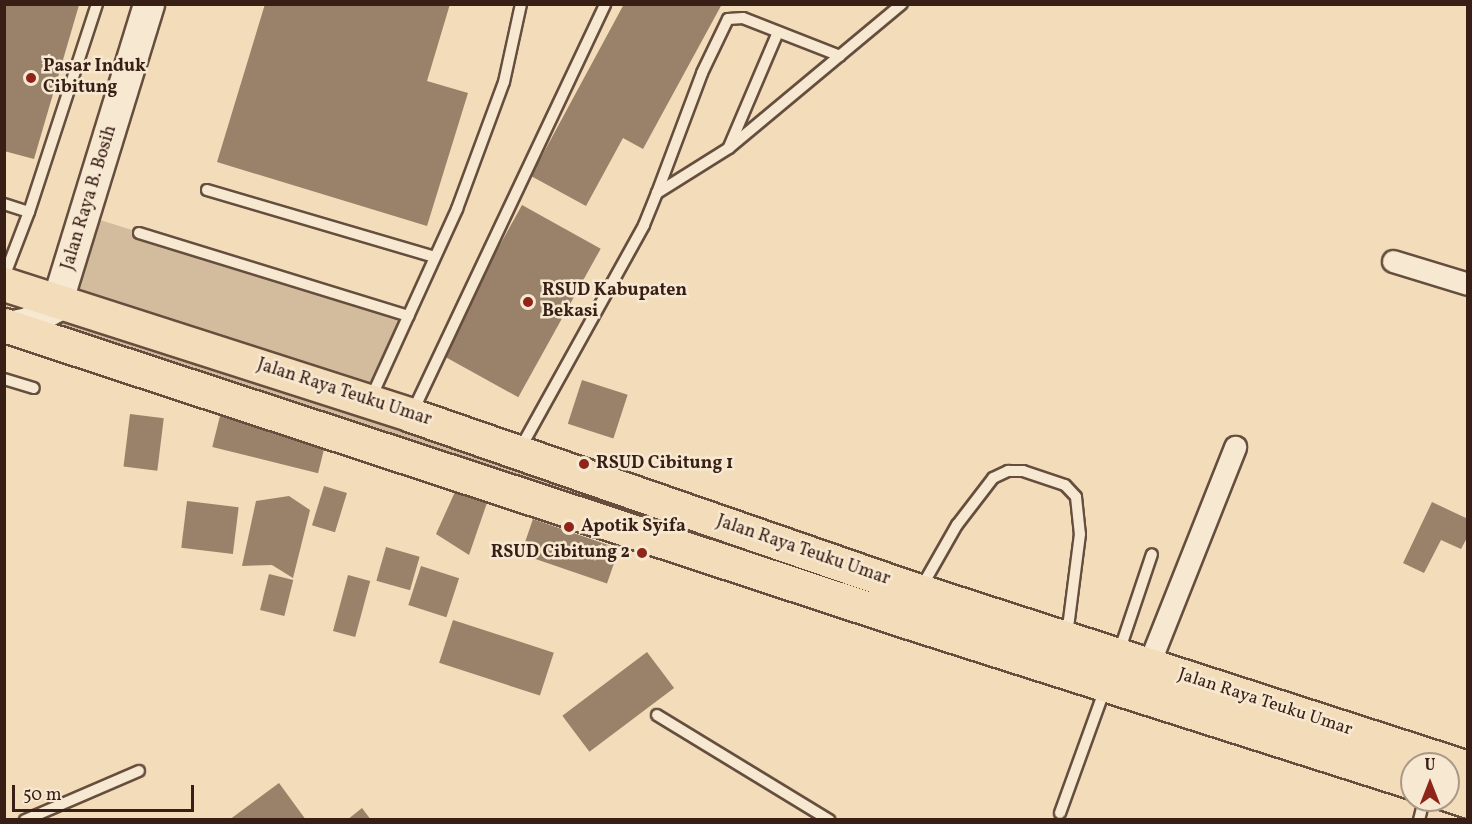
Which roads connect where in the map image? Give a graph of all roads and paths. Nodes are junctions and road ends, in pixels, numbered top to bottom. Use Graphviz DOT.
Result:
graph roads {
  1 [pos="97,4"];
  2 [pos="149,4"];
  3 [pos="521,4"];
  4 [pos="605,4"];
  5 [pos="900,5"];
  6 [pos="778,32"];
  7 [pos="840,56"];
  8 [pos="729,148"];
  9 [pos="207,190"];
  10 [pos="657,193"];
  11 [pos="4,204"];
  12 [pos="29,212"];
  13 [pos="139,233"];
  14 [pos="434,257"];
  15 [pos="1393,261"];
  16 [pos="4,277"];
  17 [pos="4,284"];
  18 [pos="1467,284"];
  19 [pos="58,301"];
  20 [pos="408,316"];
  21 [pos="7,326"];
  22 [pos="4,379"];
  23 [pos="34,388"];
  24 [pos="370,401"];
  25 [pos="411,414"];
  26 [pos="1234,447"];
  27 [pos="519,451"];
  28 [pos="501,487"];
  29 [pos="1152,554"];
  30 [pos="920,591"];
  31 [pos="906,621"];
  32 [pos="1067,637"];
  33 [pos="1148,666"];
  34 [pos="1112,669"];
  35 [pos="657,715"];
  36 [pos="1467,768"];
  37 [pos="139,771"];
  38 [pos="1400,777"];
  39 [pos="1060,813"];
  40 [pos="26,819"];
  41 [pos="829,819"];
  1 -- 12 [label="lane"];
  2 -- 19 [label="street, Jalan Raya B. Bosih"];
  3 -- 14 [label="lane"];
  4 -- 25 [label="lane"];
  5 -- 7 [label="lane"];
  6 -- 7 [label="lane"];
  6 -- 8 [label="lane"];
  6 -- 10 [label="lane"];
  7 -- 8 [label="lane"];
  8 -- 10 [label="lane"];
  9 -- 14 [label="lane"];
  10 -- 27 [label="lane"];
  11 -- 12 [label="lane"];
  12 -- 16 [label="lane"];
  13 -- 20 [label="lane"];
  14 -- 20 [label="lane"];
  15 -- 18 [label="street"];
  17 -- 19 [label="highway, Jalan Raya Teuku Umar"];
  19 -- 21 [label="street"];
  19 -- 24 [label="highway, Jalan Raya Teuku Umar"];
  20 -- 24 [label="lane"];
  21 -- 28 [label="highway, Jalan Raya Teuku Umar"];
  22 -- 23 [label="lane"];
  24 -- 25 [label="highway, Jalan Raya Teuku Umar"];
  25 -- 27 [label="highway, Jalan Raya Teuku Umar"];
  26 -- 33 [label="street"];
  27 -- 28 [label="highway"];
  27 -- 30 [label="highway, Jalan Raya Teuku Umar"];
  28 -- 31 [label="highway, Jalan Raya Teuku Umar"];
  29 -- 34 [label="lane"];
  30 -- 31 [label="highway"];
  30 -- 32 [label="highway, Jalan Raya Teuku Umar"];
  30 -- 32 [label="lane"];
  31 -- 34 [label="highway, Jalan Raya Teuku Umar"];
  32 -- 34 [label="highway, Jalan Raya Teuku Umar"];
  33 -- 34 [label="highway, Jalan Raya Teuku Umar"];
  33 -- 36 [label="highway, Jalan Raya Teuku Umar"];
  34 -- 38 [label="highway, Jalan Raya Teuku Umar"];
  34 -- 39 [label="lane"];
  35 -- 41 [label="lane"];
  37 -- 40 [label="lane"];
}
